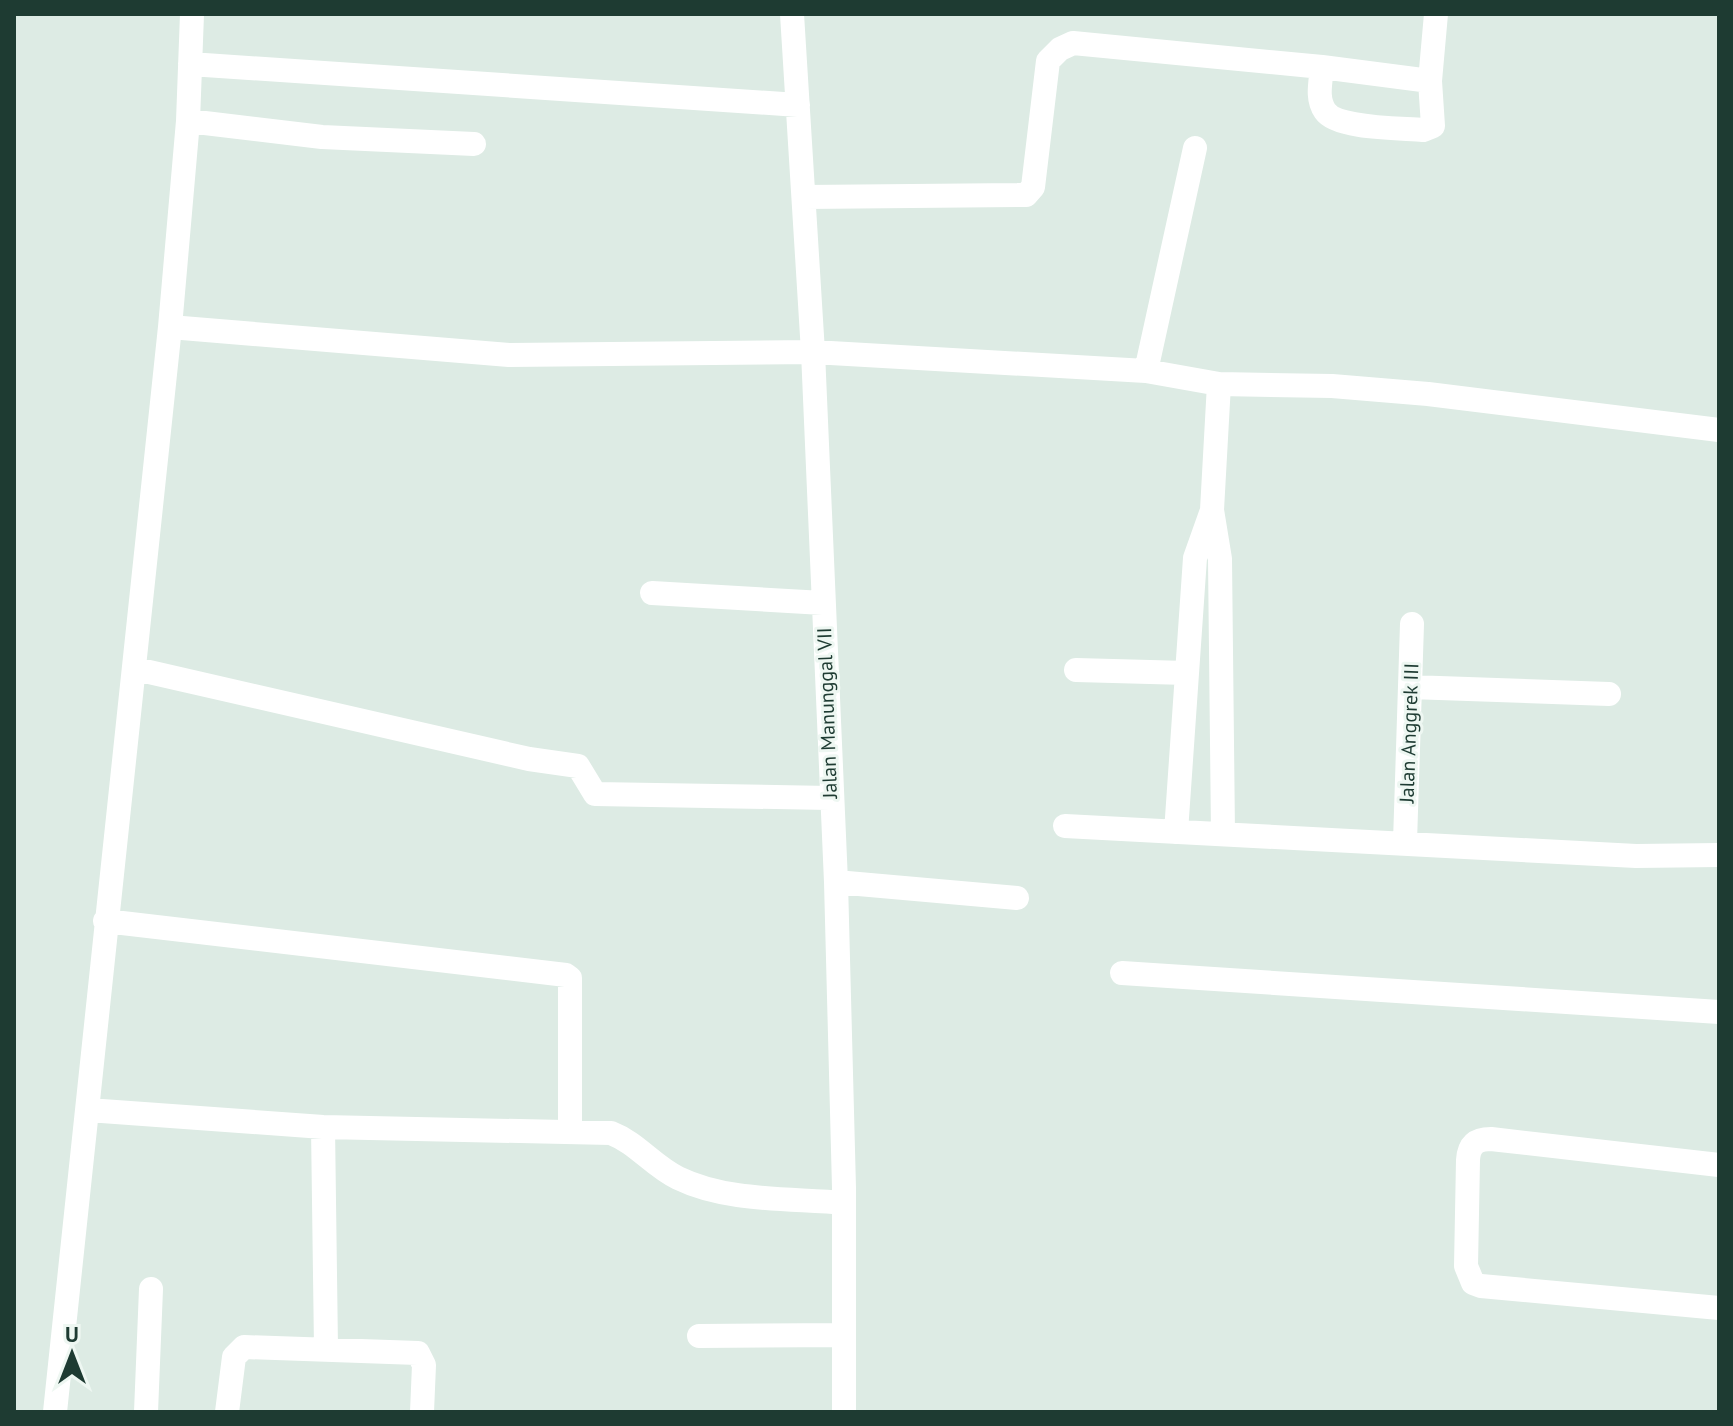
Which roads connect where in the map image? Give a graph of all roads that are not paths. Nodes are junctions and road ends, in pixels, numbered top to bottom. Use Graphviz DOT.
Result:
graph roads {
  1 [pos="192,14"];
  2 [pos="792,14"];
  3 [pos="1436,14"];
  4 [pos="190,64"];
  5 [pos="1322,67"];
  6 [pos="1430,81"];
  7 [pos="798,105"];
  8 [pos="188,121"];
  9 [pos="474,144"];
  10 [pos="1195,148"];
  11 [pos="805,197"];
  12 [pos="170,327"];
  13 [pos="813,352"];
  14 [pos="1146,371"];
  15 [pos="1219,384"];
  16 [pos="1719,430"];
  17 [pos="1212,510"];
  18 [pos="652,593"];
  19 [pos="823,603"];
  20 [pos="1412,624"];
  21 [pos="136,669"];
  22 [pos="1076,670"];
  23 [pos="1187,673"];
  24 [pos="1410,687"];
  25 [pos="1609,694"];
  26 [pos="830,798"];
  27 [pos="1065,826"];
  28 [pos="1176,832"];
  29 [pos="1223,834"];
  30 [pos="1405,842"];
  31 [pos="1719,855"];
  32 [pos="836,882"];
  33 [pos="1017,898"];
  34 [pos="105,921"];
  35 [pos="1122,973"];
  36 [pos="1719,1012"];
  37 [pos="88,1110"];
  38 [pos="323,1127"];
  39 [pos="570,1131"];
  40 [pos="1719,1165"];
  41 [pos="844,1203"];
  42 [pos="151,1289"];
  43 [pos="1719,1308"];
  44 [pos="844,1335"];
  45 [pos="699,1336"];
  46 [pos="326,1348"];
  47 [pos="55,1412"];
  48 [pos="146,1412"];
  49 [pos="227,1412"];
  50 [pos="422,1412"];
  51 [pos="844,1412"];
  1 -- 4 [label="street"];
  2 -- 7 [label="street, Jalan Manunggal VII"];
  3 -- 6 [label="street"];
  4 -- 7 [label="street"];
  4 -- 8 [label="street"];
  5 -- 6 [label="street"];
  5 -- 6 [label="street"];
  5 -- 11 [label="street"];
  7 -- 11 [label="street, Jalan Manunggal VII"];
  8 -- 9 [label="street"];
  8 -- 12 [label="street"];
  10 -- 14 [label="street"];
  11 -- 13 [label="street, Jalan Manunggal VII"];
  12 -- 13 [label="street"];
  12 -- 21 [label="street"];
  13 -- 14 [label="street"];
  13 -- 19 [label="street, Jalan Manunggal VII"];
  14 -- 15 [label="street"];
  15 -- 16 [label="street"];
  15 -- 17 [label="street"];
  17 -- 23 [label="street"];
  17 -- 29 [label="street"];
  18 -- 19 [label="street"];
  19 -- 26 [label="street, Jalan Manunggal VII"];
  20 -- 24 [label="street, Jalan Anggrek III"];
  21 -- 26 [label="street"];
  21 -- 34 [label="street"];
  22 -- 23 [label="street"];
  23 -- 28 [label="street"];
  24 -- 25 [label="street"];
  24 -- 30 [label="street, Jalan Anggrek III"];
  26 -- 32 [label="street, Jalan Manunggal VII"];
  27 -- 28 [label="street"];
  28 -- 29 [label="street"];
  29 -- 30 [label="street"];
  30 -- 31 [label="street"];
  32 -- 33 [label="street"];
  32 -- 41 [label="street, Jalan Manunggal VII"];
  34 -- 37 [label="street"];
  34 -- 39 [label="street"];
  35 -- 36 [label="street"];
  37 -- 38 [label="street"];
  37 -- 47 [label="street"];
  38 -- 39 [label="street"];
  38 -- 46 [label="street"];
  39 -- 41 [label="street"];
  40 -- 43 [label="street"];
  41 -- 44 [label="street, Jalan Manunggal VII"];
  42 -- 48 [label="street"];
  44 -- 45 [label="street"];
  44 -- 51 [label="street, Jalan Manunggal VII"];
  46 -- 49 [label="street"];
  46 -- 50 [label="street"];
}
